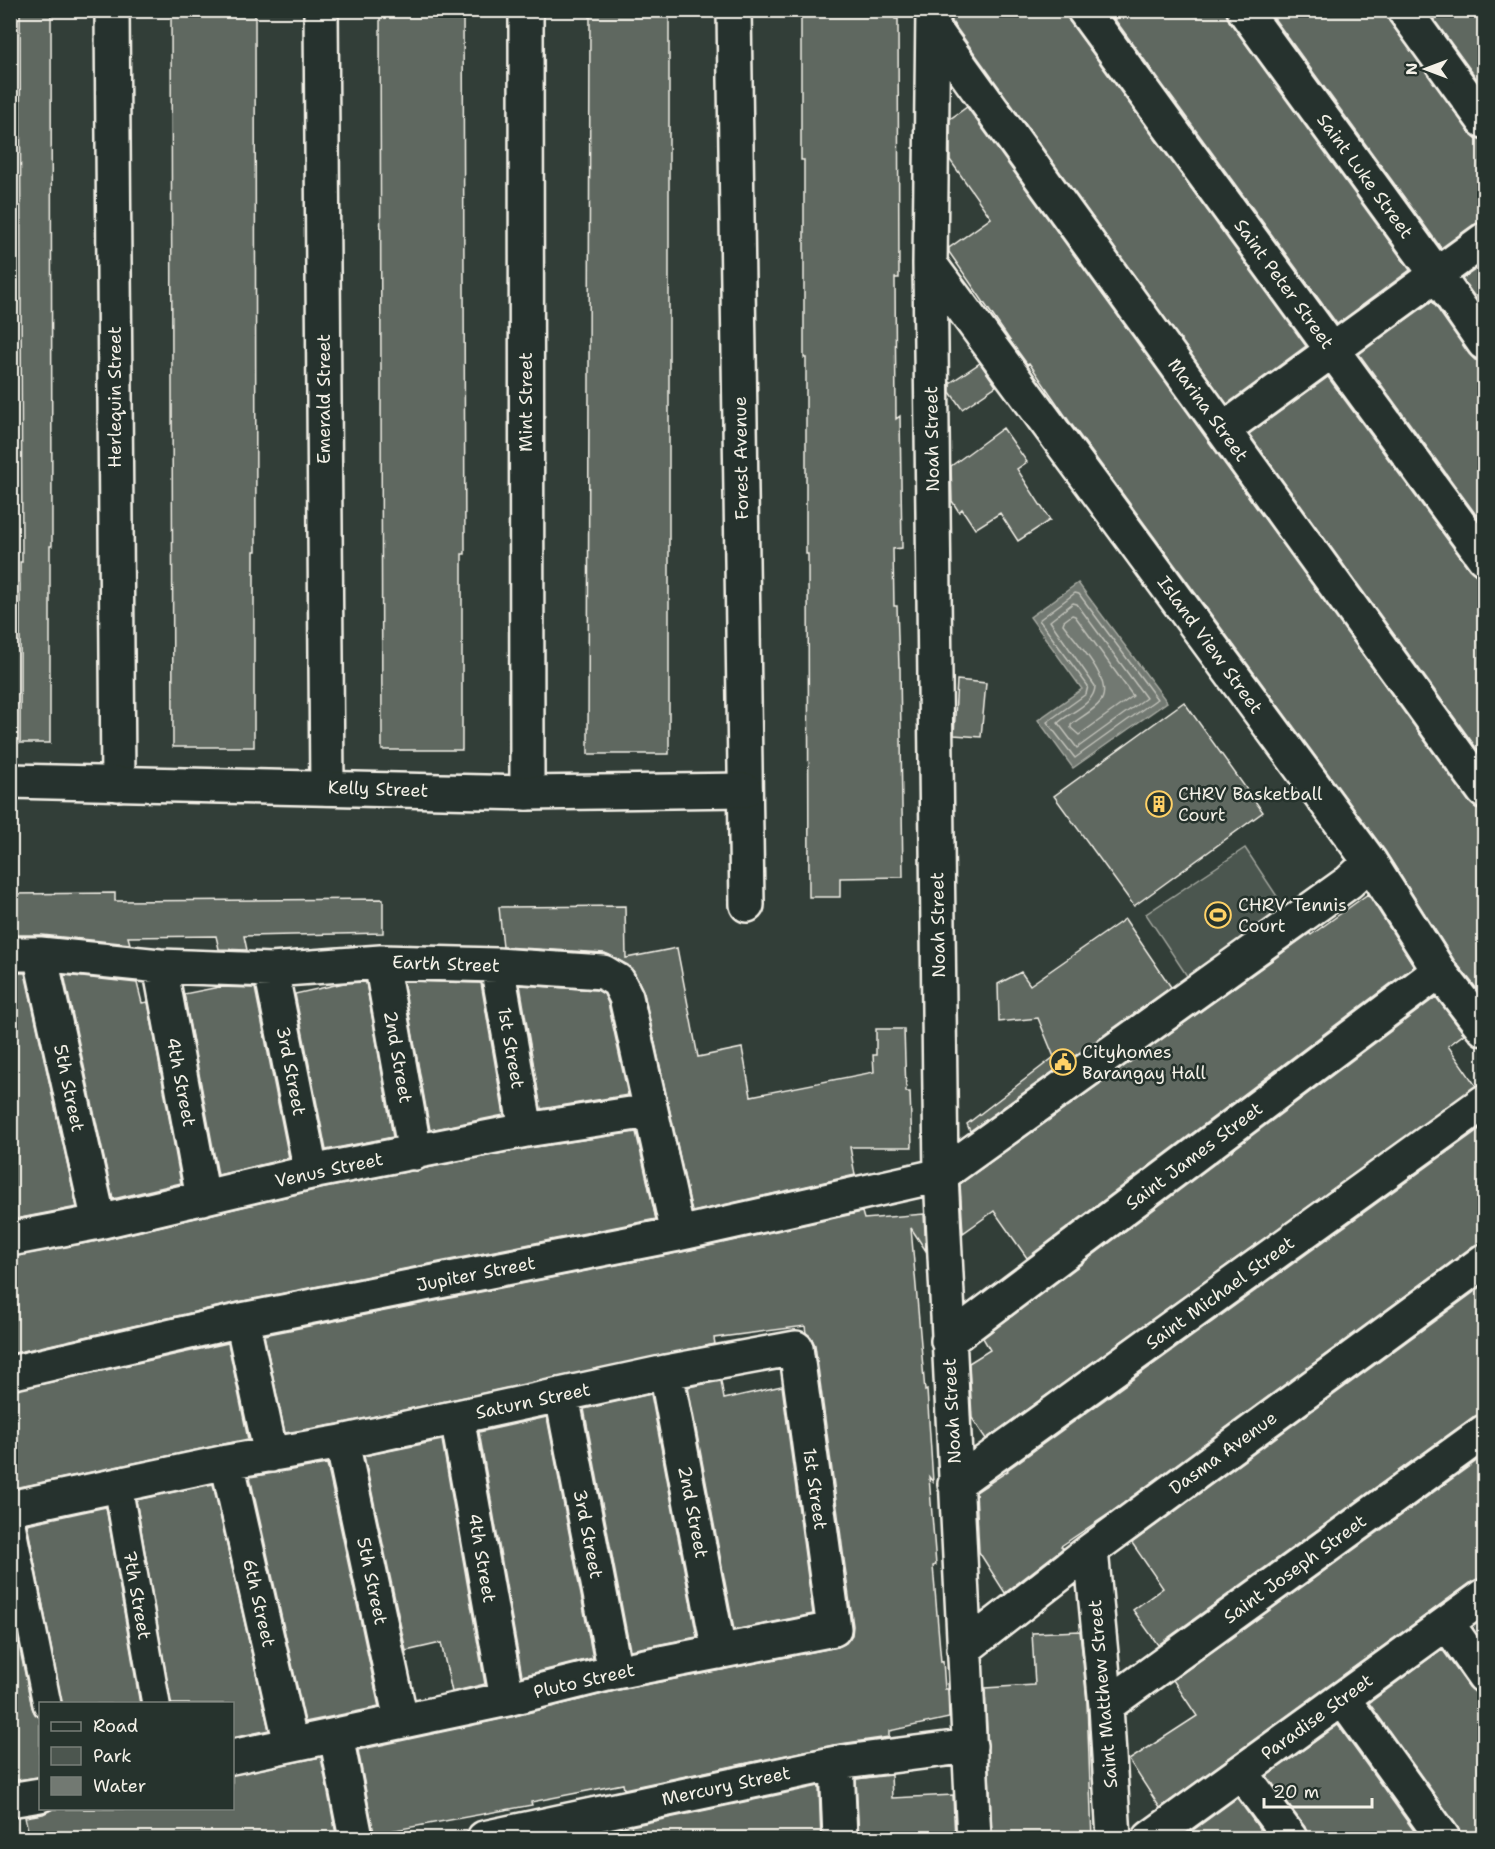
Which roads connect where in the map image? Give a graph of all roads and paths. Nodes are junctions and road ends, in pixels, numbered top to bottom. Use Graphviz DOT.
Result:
graph roads {
  1 [pos="112,10"];
  2 [pos="321,10"];
  3 [pos="526,10"];
  4 [pos="734,10"];
  5 [pos="1084,10"];
  6 [pos="1244,10"];
  7 [pos="1404,10"];
  8 [pos="933,20"];
  9 [pos="1485,121"];
  10 [pos="1485,240"];
  11 [pos="930,264"];
  12 [pos="1437,275"];
  13 [pos="1485,343"];
  14 [pos="1333,350"];
  15 [pos="1223,430"];
  16 [pos="1485,558"];
  17 [pos="10,781"];
  18 [pos="118,784"];
  19 [pos="327,788"];
  20 [pos="746,790"];
  21 [pos="1485,791"];
  22 [pos="526,793"];
  23 [pos="1370,862"];
  24 [pos="747,905"];
  25 [pos="25,954"];
  26 [pos="381,962"];
  27 [pos="497,965"];
  28 [pos="159,966"];
  29 [pos="271,970"];
  30 [pos="1439,971"];
  31 [pos="1485,1029"];
  32 [pos="1485,1102"];
  33 [pos="650,1111"];
  34 [pos="526,1130"];
  35 [pos="415,1152"];
  36 [pos="311,1172"];
  37 [pos="941,1175"];
  38 [pos="203,1198"];
  39 [pos="99,1222"];
  40 [pos="678,1234"];
  41 [pos="10,1239"];
  42 [pos="1485,1261"];
  43 [pos="242,1320"];
  44 [pos="948,1341"];
  45 [pos="796,1348"];
  46 [pos="10,1372"];
  47 [pos="666,1372"];
  48 [pos="562,1396"];
  49 [pos="457,1417"];
  50 [pos="1485,1432"];
  51 [pos="342,1442"];
  52 [pos="271,1455"];
  53 [pos="227,1462"];
  54 [pos="955,1484"];
  55 [pos="117,1486"];
  56 [pos="10,1508"];
  57 [pos="10,1519"];
  58 [pos="1091,1550"];
  59 [pos="1485,1596"];
  60 [pos="1447,1623"];
  61 [pos="834,1629"];
  62 [pos="964,1649"];
  63 [pos="719,1652"];
  64 [pos="615,1672"];
  65 [pos="1485,1676"];
  66 [pos="507,1699"];
  67 [pos="1343,1699"];
  68 [pos="47,1702"];
  69 [pos="156,1702"];
  70 [pos="1106,1706"];
  71 [pos="401,1720"];
  72 [pos="336,1736"];
  73 [pos="291,1744"];
  74 [pos="970,1746"];
  75 [pos="234,1757"];
  76 [pos="837,1762"];
  77 [pos="1241,1772"];
  78 [pos="39,1795"];
  79 [pos="10,1800"];
  80 [pos="356,1839"];
  81 [pos="484,1839"];
  82 [pos="840,1839"];
  83 [pos="974,1839"];
  84 [pos="1114,1839"];
  85 [pos="1150,1839"];
  86 [pos="1290,1839"];
  87 [pos="1443,1839"];
  1 -- 18 [label="street, Herlequin Street"];
  2 -- 19 [label="street, Emerald Street"];
  3 -- 22 [label="street, Mint Street"];
  4 -- 20 [label="street, Forest Avenue"];
  5 -- 14 [label="street, Saint Peter Street"];
  6 -- 12 [label="street, Saint Luke Street"];
  7 -- 9 [label="street"];
  8 -- 11 [label="street, Noah Street"];
  8 -- 15 [label="street, Marina Street"];
  10 -- 12 [label="street"];
  11 -- 23 [label="street, Island View Street"];
  11 -- 37 [label="street, Noah Street"];
  12 -- 13 [label="street, Saint Luke Street"];
  12 -- 14 [label="street"];
  14 -- 15 [label="street"];
  14 -- 16 [label="street, Saint Peter Street"];
  15 -- 21 [label="street, Marina Street"];
  17 -- 18 [label="street, Kelly Street"];
  18 -- 19 [label="street, Kelly Street"];
  19 -- 22 [label="street, Kelly Street"];
  20 -- 22 [label="street, Kelly Street"];
  20 -- 24 [label="street, Forest Avenue"];
  23 -- 30 [label="street, Island View Street"];
  23 -- 37 [label="street"];
  25 -- 28 [label="street, Earth Street"];
  25 -- 39 [label="street, 5th Street"];
  26 -- 27 [label="street, Earth Street"];
  26 -- 29 [label="street, Earth Street"];
  26 -- 35 [label="street, 2nd Street"];
  27 -- 33 [label="street, Earth Street"];
  27 -- 34 [label="street, 1st Street"];
  28 -- 29 [label="street, Earth Street"];
  28 -- 38 [label="street, 4th Street"];
  29 -- 36 [label="street, 3rd Street"];
  30 -- 31 [label="street, Island View Street"];
  30 -- 44 [label="street, Saint James Street"];
  32 -- 54 [label="street, Saint Michael Street"];
  33 -- 34 [label="street, Venus Street"];
  33 -- 40 [label="street, Earth Street"];
  34 -- 35 [label="street, Venus Street"];
  35 -- 36 [label="street, Venus Street"];
  36 -- 38 [label="street, Venus Street"];
  37 -- 40 [label="street, Jupiter Street"];
  37 -- 44 [label="street, Noah Street"];
  38 -- 39 [label="street, Venus Street"];
  39 -- 41 [label="street, Venus Street"];
  40 -- 43 [label="street, Jupiter Street"];
  42 -- 58 [label="street, Dasma Avenue"];
  43 -- 46 [label="street, Jupiter Street"];
  43 -- 52 [label="street"];
  44 -- 54 [label="street, Noah Street"];
  45 -- 47 [label="street, Saturn Street"];
  45 -- 61 [label="street, 1st Street"];
  47 -- 48 [label="street, Saturn Street"];
  47 -- 63 [label="street, 2nd Street"];
  48 -- 49 [label="street, Saturn Street"];
  48 -- 64 [label="street, 3rd Street"];
  49 -- 51 [label="street, Saturn Street"];
  49 -- 66 [label="street, 4th Street"];
  50 -- 70 [label="street, Saint Joseph Street"];
  51 -- 52 [label="street, Saturn Street"];
  51 -- 71 [label="street, 5th Street"];
  52 -- 53 [label="street, Saturn Street"];
  53 -- 55 [label="street, Saturn Street"];
  53 -- 73 [label="street, 6th Street"];
  54 -- 62 [label="street, Noah Street"];
  55 -- 56 [label="street, Saturn Street"];
  55 -- 69 [label="street, 7th Street"];
  57 -- 68 [label="street"];
  58 -- 62 [label="street, Dasma Avenue"];
  58 -- 70 [label="street, Saint Matthew Street"];
  59 -- 60 [label="street, Paradise Street"];
  60 -- 65 [label="street"];
  60 -- 67 [label="street, Paradise Street"];
  61 -- 63 [label="street, Pluto Street"];
  62 -- 74 [label="street, Noah Street"];
  63 -- 64 [label="street, Pluto Street"];
  64 -- 66 [label="street, Pluto Street"];
  66 -- 71 [label="street, Pluto Street"];
  67 -- 77 [label="street, Paradise Street"];
  67 -- 87 [label="street"];
  70 -- 84 [label="street, Saint Matthew Street"];
  71 -- 72 [label="street, Pluto Street"];
  72 -- 73 [label="street, Pluto Street"];
  72 -- 80 [label="street"];
  73 -- 75 [label="street, Pluto Street"];
  74 -- 76 [label="street, Mercury Street"];
  74 -- 83 [label="street, Noah Street"];
  76 -- 81 [label="street, Mercury Street"];
  76 -- 82 [label="street"];
  77 -- 85 [label="street, Paradise Street"];
  77 -- 86 [label="street"];
  78 -- 79 [label="street"];
}
